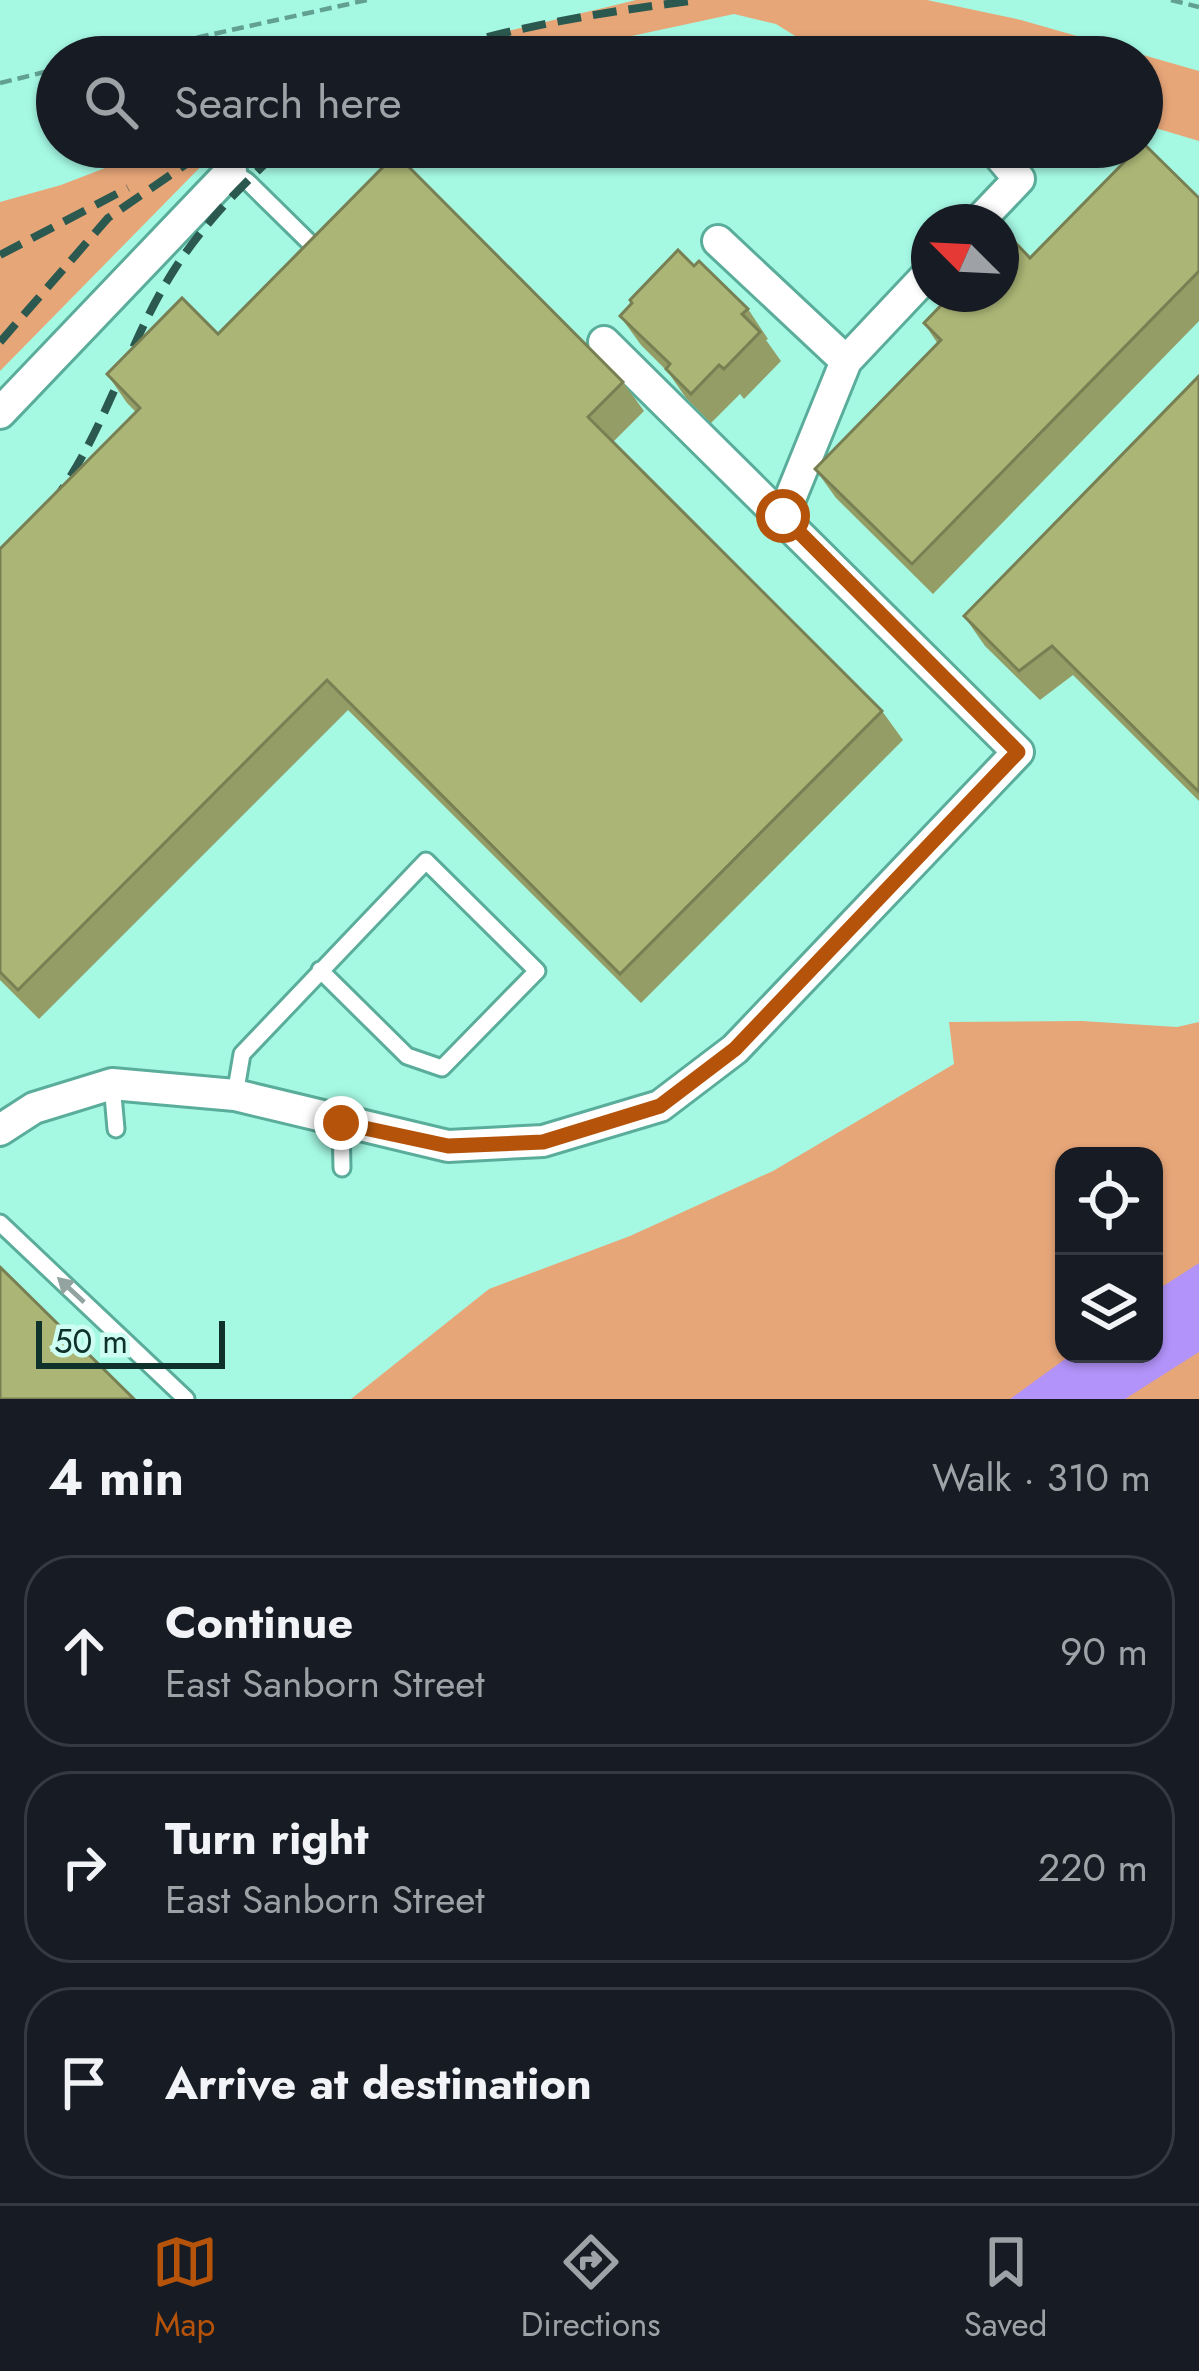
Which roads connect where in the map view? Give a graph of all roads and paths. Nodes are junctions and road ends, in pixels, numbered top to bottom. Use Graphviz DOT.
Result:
graph roads {
  1 [pos="367,0"];
  2 [pos="1171,0"];
  3 [pos="1199,7"];
  4 [pos="205,36"];
  5 [pos="36,74"];
  6 [pos="0,83"];
  7 [pos="1010,168"];
  8 [pos="231,171"];
  9 [pos="995,204"];
  10 [pos="718,241"];
  11 [pos="313,246"];
  12 [pos="911,292"];
  13 [pos="604,343"];
  14 [pos="846,361"];
  15 [pos="0,412"];
  16 [pos="783,516"];
  17 [pos="320,970"];
  18 [pos="112,1084"];
  19 [pos="235,1095"];
  20 [pos="341,1123"];
  21 [pos="0,1130"];
  22 [pos="116,1130"];
  23 [pos="342,1168"];
  24 [pos="0,1223"];
  25 [pos="187,1399"];
  1 -- 4 [label="path"];
  2 -- 3 [label="path"];
  5 -- 6 [label="path"];
  7 -- 9 [label="street"];
  8 -- 11 [label="lane"];
  8 -- 15 [label="street"];
  10 -- 14 [label="street"];
  12 -- 14 [label="street"];
  13 -- 16 [label="street"];
  14 -- 16 [label="street"];
  16 -- 20 [label="street"];
  17 -- 17 [label="lane"];
  17 -- 19 [label="lane"];
  18 -- 19 [label="street"];
  18 -- 21 [label="street"];
  18 -- 22 [label="lane"];
  19 -- 20 [label="street"];
  20 -- 23 [label="lane"];
  25 -- 24 [label="lane, one-way"];
}
